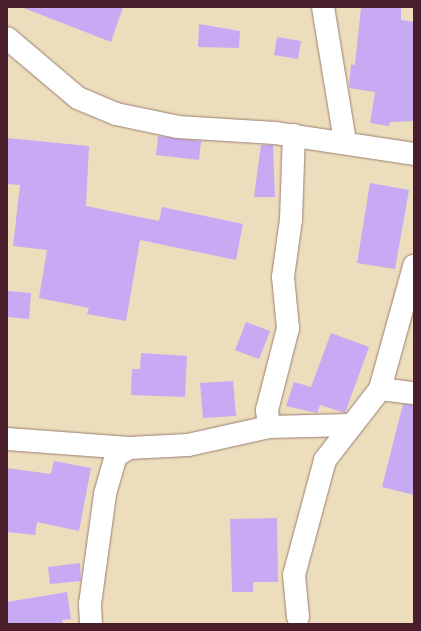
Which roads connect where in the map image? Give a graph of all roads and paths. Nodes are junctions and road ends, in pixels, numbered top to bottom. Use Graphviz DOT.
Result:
graph roads {
  1 [pos="323,7"];
  2 [pos="7,38"];
  3 [pos="294,135"];
  4 [pos="345,142"];
  5 [pos="414,154"];
  6 [pos="414,266"];
  7 [pos="380,389"];
  8 [pos="414,393"];
  9 [pos="350,426"];
  10 [pos="268,428"];
  11 [pos="7,438"];
  12 [pos="129,448"];
  13 [pos="298,617"];
  14 [pos="91,624"];
  1 -- 4 [label="street"];
  2 -- 3 [label="street"];
  3 -- 4 [label="street"];
  3 -- 10 [label="street"];
  4 -- 5 [label="street"];
  6 -- 7 [label="street"];
  7 -- 8 [label="street"];
  7 -- 9 [label="street"];
  9 -- 10 [label="street"];
  9 -- 13 [label="street"];
  10 -- 12 [label="street"];
  11 -- 12 [label="street"];
  12 -- 14 [label="street"];
}
